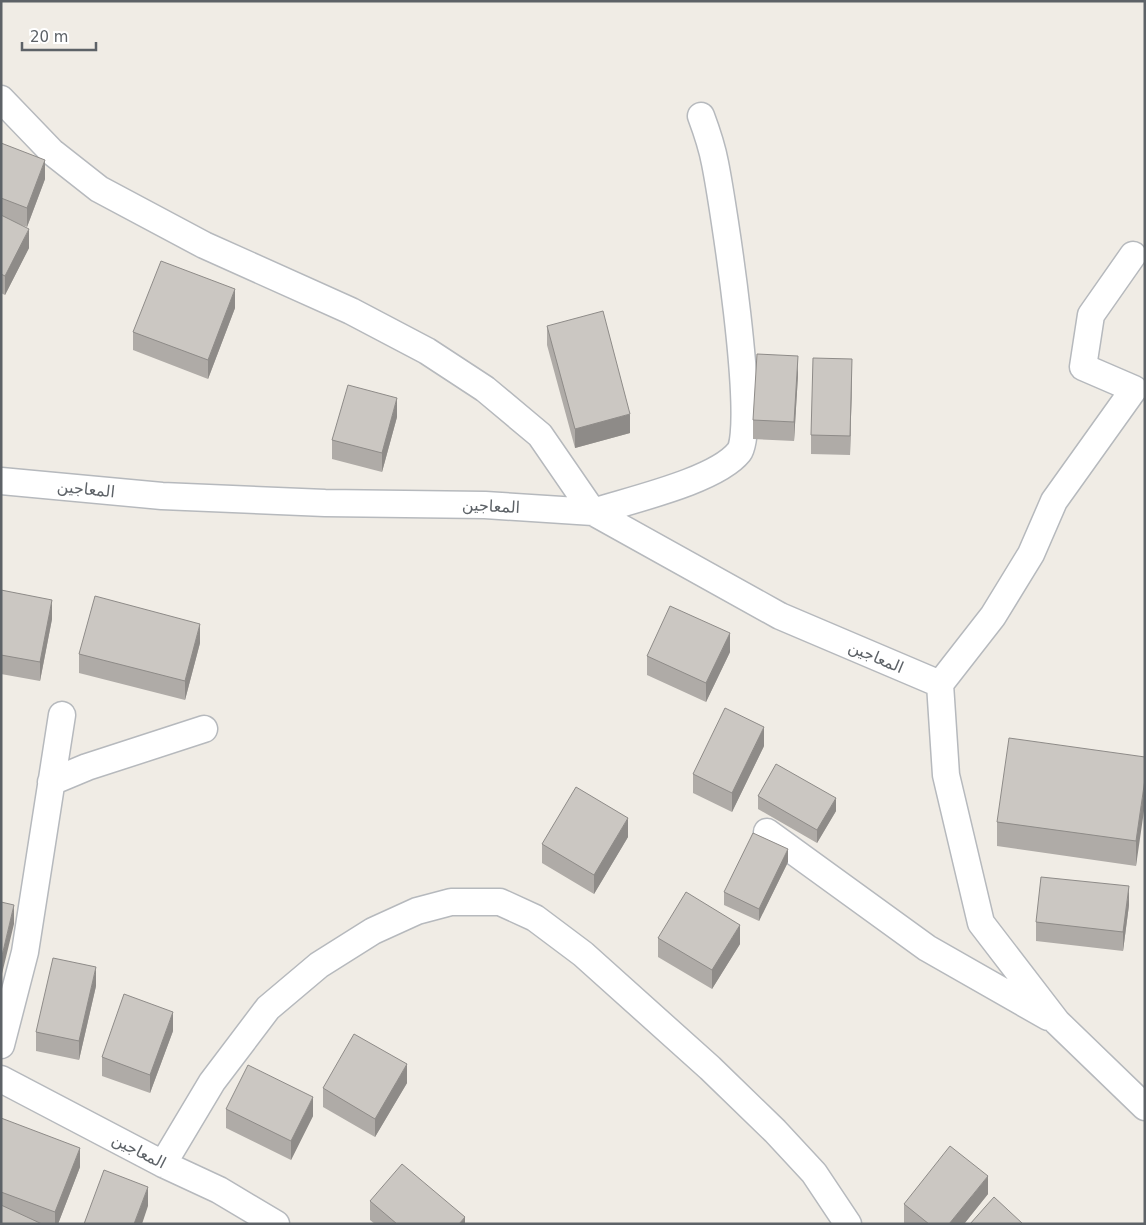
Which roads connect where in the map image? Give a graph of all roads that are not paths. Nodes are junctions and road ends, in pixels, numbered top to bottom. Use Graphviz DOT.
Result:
graph roads {
  1 [pos="1,99"];
  2 [pos="701,116"];
  3 [pos="1133,255"];
  4 [pos="1,481"];
  5 [pos="593,512"];
  6 [pos="940,684"];
  7 [pos="62,715"];
  8 [pos="204,729"];
  9 [pos="51,782"];
  10 [pos="767,832"];
  11 [pos="1057,1022"];
  12 [pos="1,1045"];
  13 [pos="1,1079"];
  14 [pos="1145,1107"];
  15 [pos="163,1164"];
  16 [pos="276,1224"];
  17 [pos="848,1224"];
  1 -- 5 [label="street"];
  2 -- 5 [label="street"];
  3 -- 6 [label="street"];
  4 -- 5 [label="street, المعاجين"];
  5 -- 6 [label="street, المعاجين"];
  6 -- 11 [label="street"];
  7 -- 9 [label="street"];
  8 -- 9 [label="street"];
  9 -- 12 [label="street"];
  10 -- 11 [label="street"];
  11 -- 14 [label="street"];
  13 -- 15 [label="street, المعاجين"];
  15 -- 16 [label="street, المعاجين"];
  15 -- 17 [label="street"];
}
